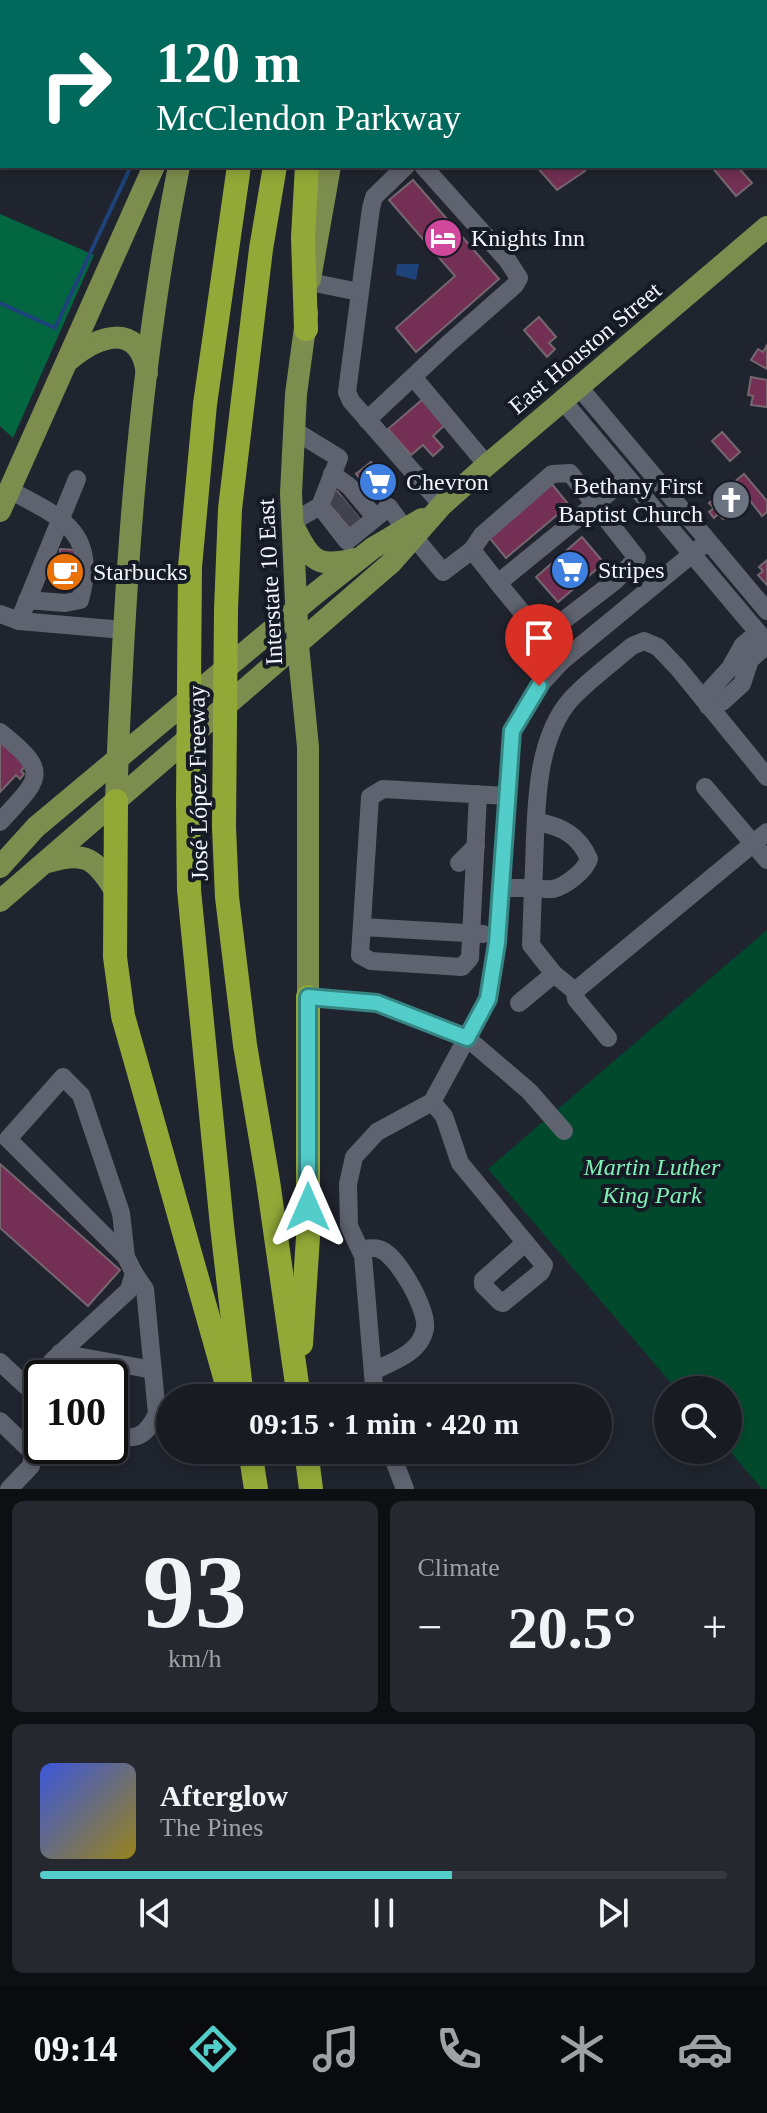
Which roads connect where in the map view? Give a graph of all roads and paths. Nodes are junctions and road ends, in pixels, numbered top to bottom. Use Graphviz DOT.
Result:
graph roads {
  1 [pos="153,168"];
  2 [pos="179,168"];
  3 [pos="239,168"];
  4 [pos="275,168"];
  5 [pos="307,168"];
  6 [pos="330,168"];
  7 [pos="404,168"];
  8 [pos="425,168"];
  9 [pos="767,227"];
  10 [pos="310,282"];
  11 [pos="359,292"];
  12 [pos="306,329"];
  13 [pos="65,363"];
  14 [pos="147,377"];
  15 [pos="414,378"];
  16 [pos="571,394"];
  17 [pos="367,420"];
  18 [pos="295,431"];
  19 [pos="487,465"];
  20 [pos="332,474"];
  21 [pos="627,478"];
  22 [pos="77,479"];
  23 [pos="9,490"];
  24 [pos="666,490"];
  25 [pos="649,504"];
  26 [pos="594,505"];
  27 [pos="439,508"];
  28 [pos="0,511"];
  29 [pos="59,516"];
  30 [pos="349,517"];
  31 [pos="294,524"];
  32 [pos="410,533"];
  33 [pos="708,541"];
  34 [pos="472,550"];
  35 [pos="692,554"];
  36 [pos="498,583"];
  37 [pos="27,600"];
  38 [pos="298,608"];
  39 [pos="767,611"];
  40 [pos="0,614"];
  41 [pos="19,621"];
  42 [pos="124,630"];
  43 [pos="542,637"];
  44 [pos="766,639"];
  45 [pos="298,645"];
  46 [pos="562,661"];
  47 [pos="708,706"];
  48 [pos="0,732"];
  49 [pos="118,757"];
  50 [pos="767,777"];
  51 [pos="705,787"];
  52 [pos="478,794"];
  53 [pos="507,796"];
  54 [pos="116,801"];
  55 [pos="0,822"];
  56 [pos="537,822"];
  57 [pos="760,838"];
  58 [pos="476,846"];
  59 [pos="767,860"];
  60 [pos="47,862"];
  61 [pos="0,867"];
  62 [pos="500,888"];
  63 [pos="533,888"];
  64 [pos="114,889"];
  65 [pos="474,890"];
  66 [pos="0,901"];
  67 [pos="362,927"];
  68 [pos="472,933"];
  69 [pos="498,934"];
  70 [pos="554,974"];
  71 [pos="575,991"];
  72 [pos="308,997"];
  73 [pos="519,1003"];
  74 [pos="467,1038"];
  75 [pos="608,1038"];
  76 [pos="432,1102"];
  77 [pos="564,1131"];
  78 [pos="525,1243"];
  79 [pos="360,1249"];
  80 [pos="130,1265"];
  81 [pos="60,1353"];
  82 [pos="53,1360"];
  83 [pos="0,1362"];
  84 [pos="153,1370"];
  85 [pos="373,1371"];
  86 [pos="24,1381"];
  87 [pos="227,1384"];
  88 [pos="240,1384"];
  89 [pos="297,1384"];
  90 [pos="299,1384"];
  91 [pos="374,1384"];
  92 [pos="0,1421"];
  93 [pos="128,1438"];
  94 [pos="24,1444"];
  95 [pos="31,1464"];
  96 [pos="251,1464"];
  97 [pos="308,1464"];
  98 [pos="395,1464"];
  99 [pos="255,1484"];
  100 [pos="9,1489"];
  101 [pos="311,1489"];
  102 [pos="405,1489"];
  1 -- 13 [label="main road"];
  2 -- 14 [label="main road"];
  3 -- 88 [label="highway, José López Freeway"];
  4 -- 89 [label="highway, José López Freeway"];
  5 -- 12 [label="highway"];
  6 -- 10 [label="main road, Interstate 10 East"];
  7 -- 11 [label="street"];
  8 -- 15 [label="street"];
  9 -- 16 [label="main road, East Houston Street"];
  10 -- 11 [label="street"];
  10 -- 12 [label="main road, Interstate 10 East"];
  11 -- 17 [label="street"];
  12 -- 18 [label="main road, Interstate 10 East"];
  13 -- 14 [label="main road"];
  13 -- 23 [label="main road"];
  14 -- 42 [label="main road"];
  15 -- 17 [label="street"];
  15 -- 19 [label="street"];
  16 -- 19 [label="main road, East Houston Street"];
  16 -- 21 [label="street"];
  16 -- 24 [label="street"];
  17 -- 27 [label="street"];
  18 -- 20 [label="street"];
  18 -- 31 [label="main road, Interstate 10 East"];
  19 -- 27 [label="main road, East Houston Street"];
  20 -- 30 [label="street"];
  20 -- 30 [label="street"];
  21 -- 25 [label="street"];
  21 -- 26 [label="street"];
  22 -- 29 [label="street"];
  23 -- 28 [label="main road"];
  23 -- 29 [label="street"];
  24 -- 25 [label="street"];
  24 -- 33 [label="street"];
  25 -- 35 [label="street"];
  26 -- 34 [label="street"];
  26 -- 36 [label="street"];
  26 -- 43 [label="street"];
  27 -- 32 [label="main road, East Houston Street"];
  29 -- 37 [label="street"];
  29 -- 37 [label="street"];
  30 -- 31 [label="street"];
  30 -- 31 [label="main road"];
  30 -- 32 [label="main road, East Houston Street"];
  30 -- 32 [label="street"];
  30 -- 38 [label="main road, East Houston Street"];
  31 -- 38 [label="main road, Interstate 10 East"];
  32 -- 34 [label="street"];
  32 -- 45 [label="main road, East Houston Street"];
  33 -- 35 [label="street"];
  33 -- 39 [label="street"];
  34 -- 36 [label="street"];
  35 -- 44 [label="street"];
  35 -- 46 [label="street"];
  36 -- 43 [label="street"];
  37 -- 41 [label="street"];
  38 -- 45 [label="main road, Interstate 10 East"];
  38 -- 49 [label="main road, East Houston Street"];
  40 -- 41 [label="street"];
  41 -- 42 [label="street"];
  42 -- 49 [label="main road"];
  43 -- 46 [label="street"];
  44 -- 47 [label="street"];
  45 -- 54 [label="main road, East Houston Street"];
  45 -- 72 [label="main road, Interstate 10 East"];
  46 -- 53 [label="street"];
  47 -- 50 [label="street"];
  47 -- 56 [label="street"];
  48 -- 55 [label="street"];
  49 -- 54 [label="main road"];
  49 -- 61 [label="main road, East Houston Street"];
  51 -- 57 [label="street"];
  52 -- 53 [label="street"];
  52 -- 58 [label="street"];
  52 -- 67 [label="street"];
  53 -- 62 [label="street"];
  54 -- 60 [label="main road, East Houston Street"];
  54 -- 64 [label="highway"];
  56 -- 63 [label="street"];
  56 -- 63 [label="street"];
  57 -- 59 [label="street"];
  57 -- 71 [label="street"];
  58 -- 65 [label="street"];
  58 -- 65 [label="street"];
  60 -- 64 [label="main road"];
  60 -- 66 [label="main road, East Houston Street"];
  62 -- 63 [label="street"];
  62 -- 69 [label="street"];
  63 -- 70 [label="street"];
  64 -- 87 [label="highway"];
  65 -- 68 [label="street"];
  67 -- 68 [label="street"];
  67 -- 68 [label="street"];
  68 -- 69 [label="street"];
  69 -- 74 [label="street"];
  70 -- 71 [label="street"];
  70 -- 73 [label="street"];
  71 -- 75 [label="street"];
  72 -- 74 [label="street"];
  72 -- 90 [label="highway"];
  74 -- 76 [label="street"];
  74 -- 77 [label="street"];
  76 -- 78 [label="street"];
  76 -- 79 [label="street"];
  78 -- 78 [label="street"];
  79 -- 85 [label="street"];
  79 -- 85 [label="street"];
  80 -- 80 [label="street"];
  80 -- 81 [label="street"];
  80 -- 84 [label="street"];
  81 -- 82 [label="street"];
  81 -- 84 [label="street"];
  83 -- 86 [label="street"];
  84 -- 93 [label="street"];
  85 -- 91 [label="street"];
  92 -- 94 [label="street"];
  95 -- 100 [label="street"];
  96 -- 99 [label="highway"];
  97 -- 101 [label="highway"];
  98 -- 102 [label="street"];
}
